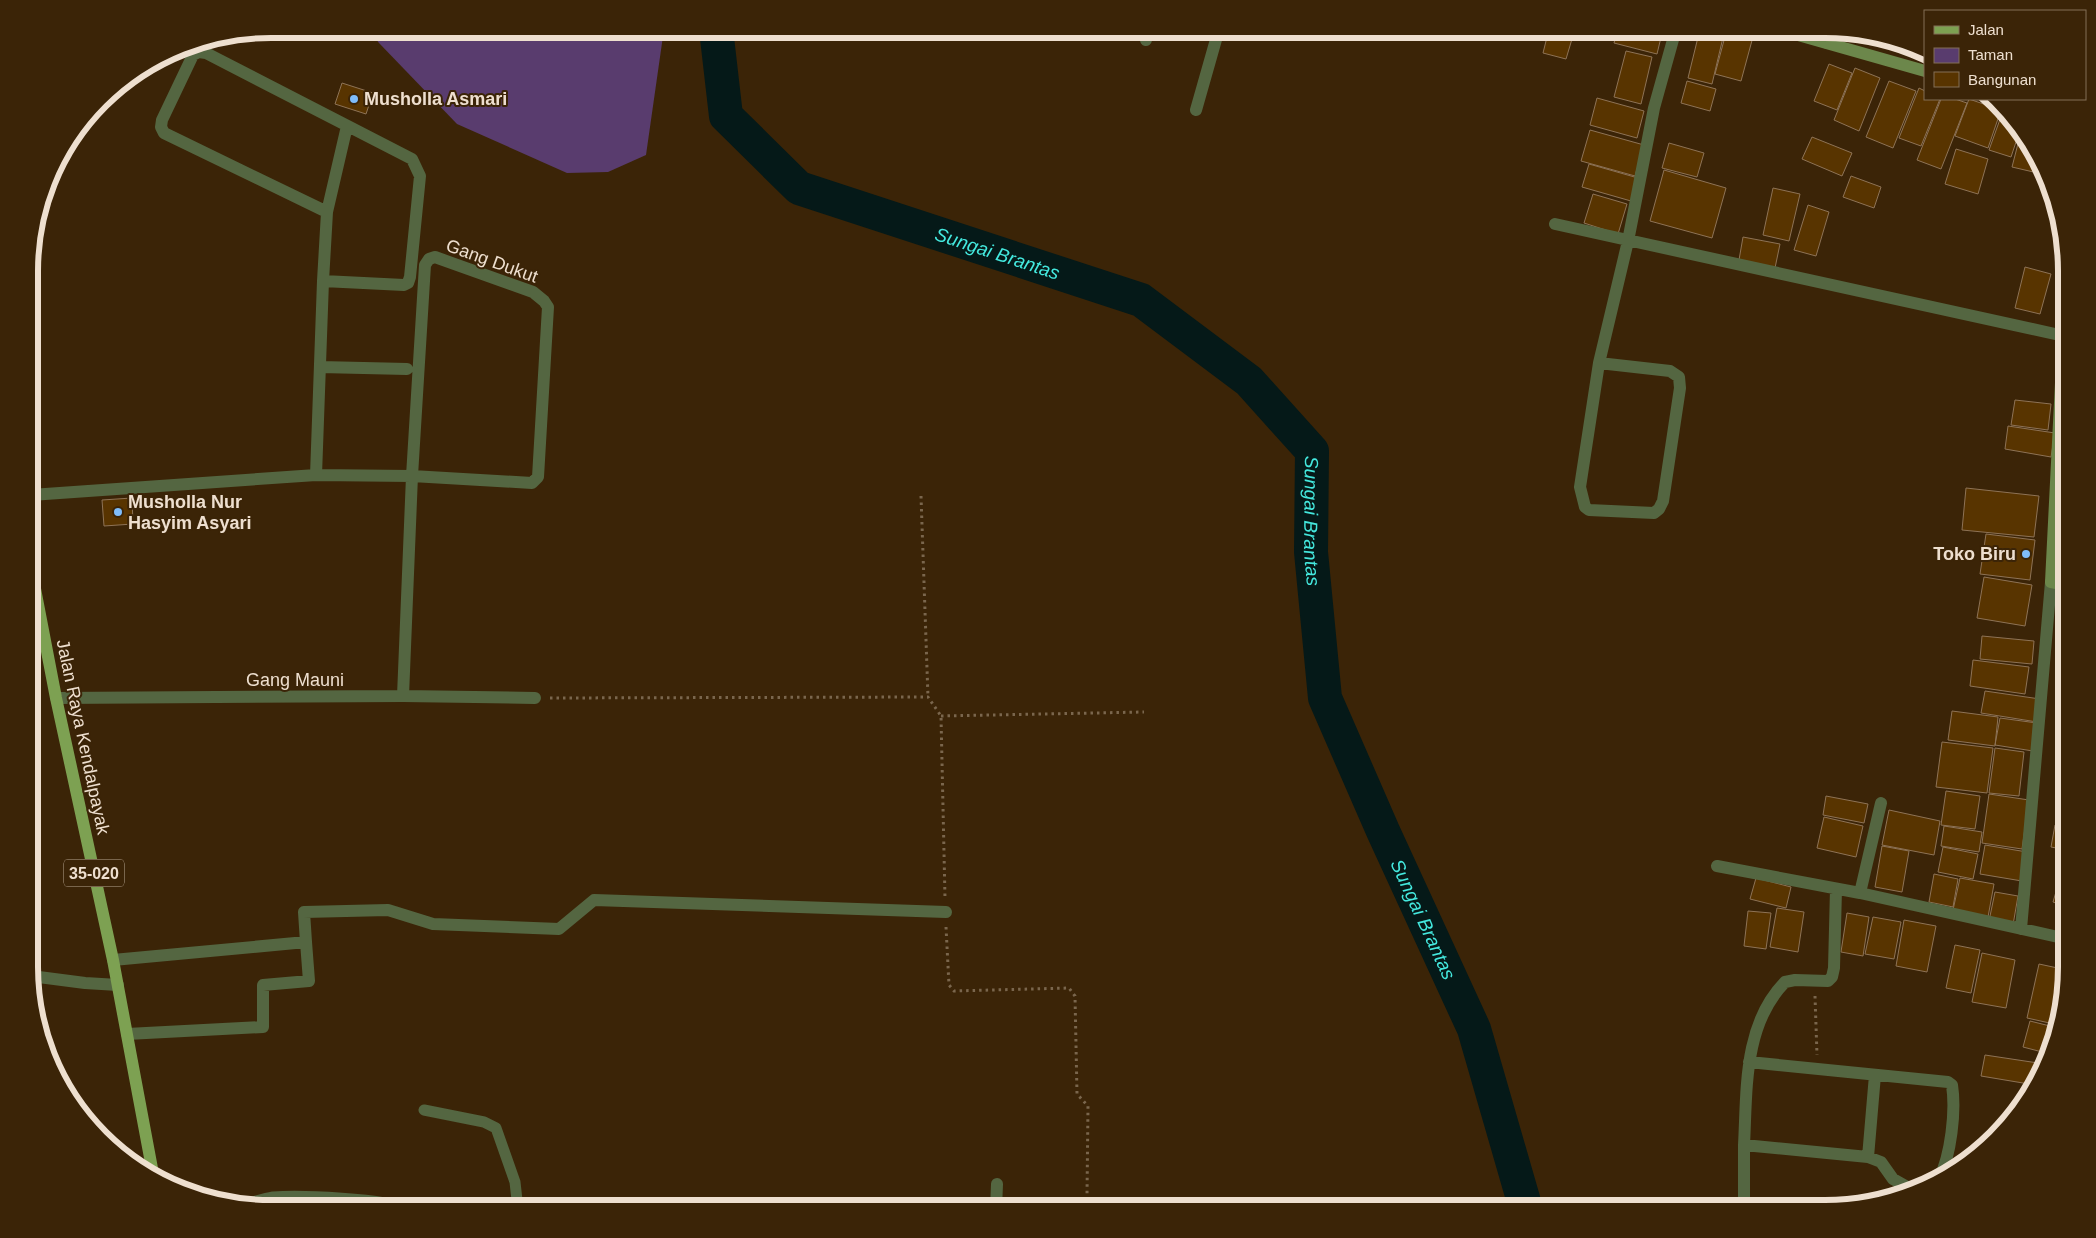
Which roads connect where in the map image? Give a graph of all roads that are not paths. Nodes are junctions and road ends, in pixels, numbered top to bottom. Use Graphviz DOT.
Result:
graph roads {
  1 [pos="1216,38"];
  2 [pos="1673,38"];
  3 [pos="1807,38"];
  4 [pos="1829,38"];
  5 [pos="1827,44"];
  6 [pos="1924,71"];
  7 [pos="1196,110"];
  8 [pos="347,126"];
  9 [pos="327,212"];
  10 [pos="1555,224"];
  11 [pos="1628,241"];
  12 [pos="323,281"];
  13 [pos="2058,335"];
  14 [pos="1599,363"];
  15 [pos="320,367"];
  16 [pos="407,369"];
  17 [pos="2058,472"];
  18 [pos="316,475"];
  19 [pos="412,476"];
  20 [pos="38,495"];
  21 [pos="2051,582"];
  22 [pos="2058,583"];
  23 [pos="38,604"];
  24 [pos="403,696"];
  25 [pos="56,698"];
  26 [pos="535,698"];
  27 [pos="1880,803"];
  28 [pos="1717,866"];
  29 [pos="1836,889"];
  30 [pos="1860,893"];
  31 [pos="946,912"];
  32 [pos="2021,929"];
  33 [pos="2058,937"];
  34 [pos="306,942"];
  35 [pos="113,960"];
  36 [pos="38,977"];
  37 [pos="118,985"];
  38 [pos="127,1034"];
  39 [pos="1749,1062"];
  40 [pos="1875,1075"];
  41 [pos="424,1110"];
  42 [pos="1744,1145"];
  43 [pos="1868,1157"];
  44 [pos="152,1168"];
  45 [pos="1943,1169"];
  46 [pos="997,1184"];
  47 [pos="1906,1186"];
  48 [pos="263,1200"];
  49 [pos="351,1200"];
  50 [pos="517,1200"];
  51 [pos="996,1200"];
  52 [pos="1744,1200"];
  1 -- 7 [label="street"];
  2 -- 11 [label="street"];
  3 -- 5 [label="main road"];
  4 -- 5 [label="street"];
  5 -- 6 [label="main road"];
  8 -- 9 [label="street"];
  8 -- 9 [label="street"];
  8 -- 12 [label="street"];
  9 -- 12 [label="street"];
  10 -- 11 [label="street"];
  11 -- 13 [label="street"];
  11 -- 14 [label="street"];
  12 -- 15 [label="street"];
  14 -- 14 [label="street"];
  15 -- 16 [label="street"];
  15 -- 18 [label="street"];
  17 -- 21 [label="main road"];
  18 -- 19 [label="street"];
  18 -- 20 [label="street"];
  19 -- 19 [label="street, Gang Dukut"];
  19 -- 24 [label="street"];
  21 -- 22 [label="main road"];
  21 -- 32 [label="street"];
  23 -- 25 [label="main road, Jalan Raya Kendalpayak / 35-020"];
  24 -- 25 [label="street, Gang Mauni"];
  24 -- 26 [label="street, Gang Mauni"];
  25 -- 35 [label="main road, Jalan Raya Kendalpayak / 35-020"];
  27 -- 30 [label="street"];
  28 -- 29 [label="street"];
  29 -- 30 [label="street"];
  29 -- 39 [label="street"];
  30 -- 32 [label="street"];
  31 -- 34 [label="street"];
  32 -- 33 [label="street"];
  34 -- 35 [label="street"];
  34 -- 38 [label="street"];
  35 -- 37 [label="main road, Jalan Raya Kendalpayak / 35-020"];
  36 -- 37 [label="street"];
  37 -- 38 [label="main road, Jalan Raya Kendalpayak / 35-020"];
  38 -- 44 [label="main road, Jalan Raya Kendalpayak / 35-020"];
  39 -- 40 [label="street"];
  39 -- 42 [label="street"];
  40 -- 43 [label="street"];
  40 -- 45 [label="street"];
  41 -- 50 [label="lane"];
  42 -- 43 [label="street"];
  42 -- 52 [label="street"];
  43 -- 47 [label="street"];
  46 -- 51 [label="street"];
  48 -- 49 [label="lane"];
}
